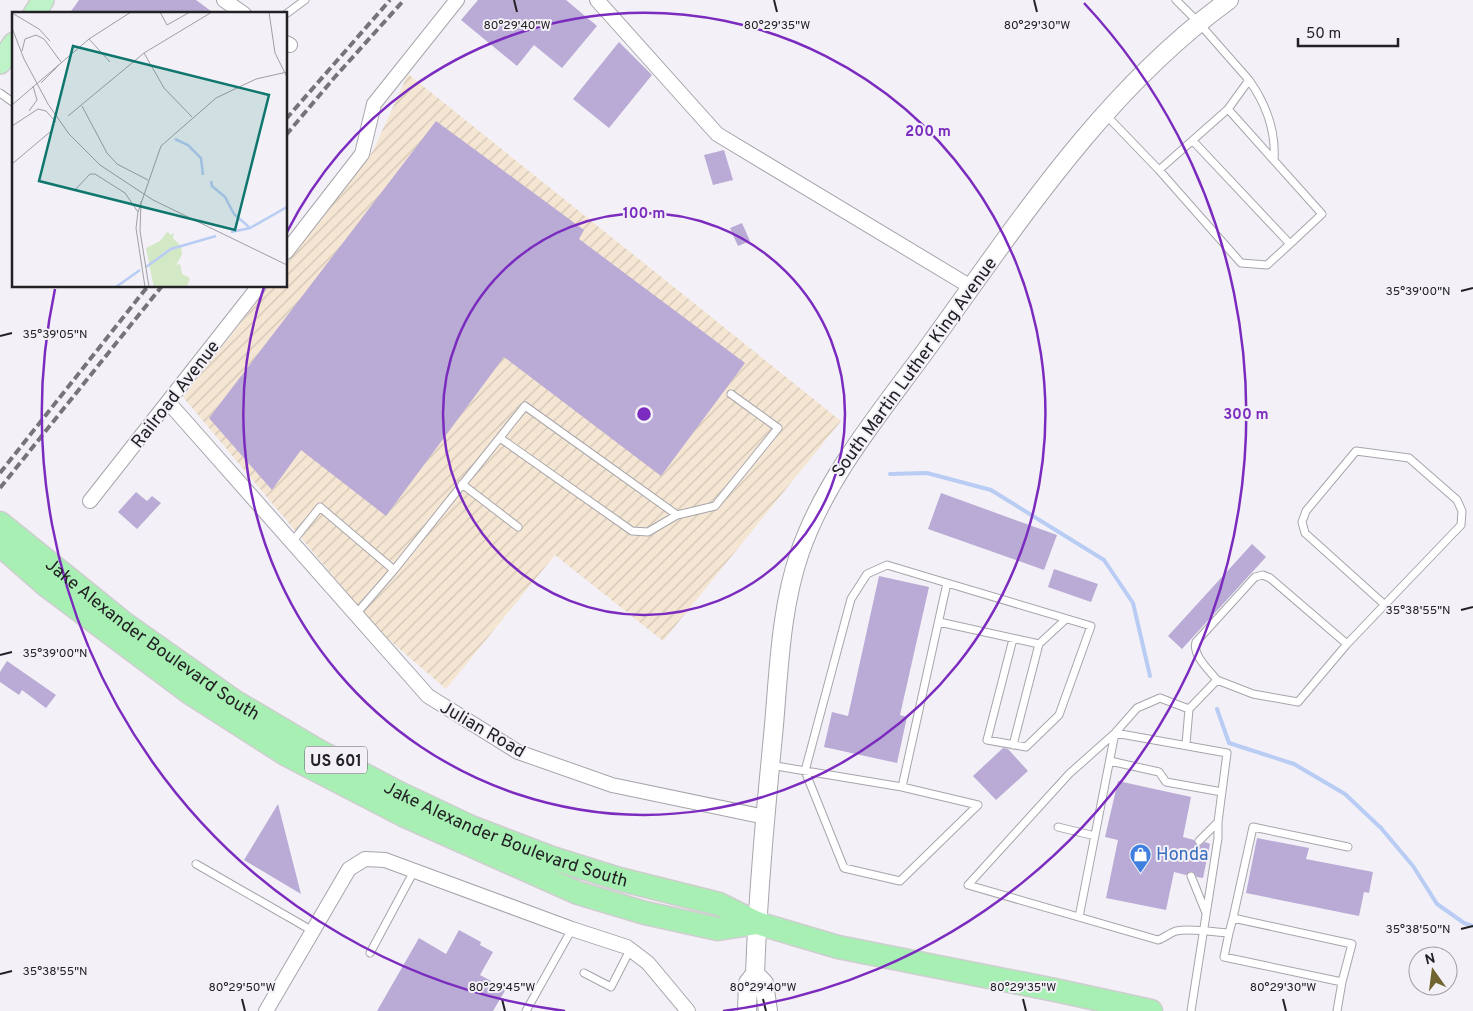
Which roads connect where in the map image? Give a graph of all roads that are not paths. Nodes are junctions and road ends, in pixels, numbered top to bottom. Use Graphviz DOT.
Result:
graph roads {
  1 [pos="224,0"];
  2 [pos="305,0"];
  3 [pos="457,0"];
  4 [pos="597,0"];
  5 [pos="1176,0"];
  6 [pos="1229,0"];
  7 [pos="241,12"];
  8 [pos="288,13"];
  9 [pos="1198,22"];
  10 [pos="1249,80"];
  11 [pos="0,93"];
  12 [pos="12,102"];
  13 [pos="1228,109"];
  14 [pos="1104,113"];
  15 [pos="1193,141"];
  16 [pos="1274,160"];
  17 [pos="1159,170"];
  18 [pos="1290,244"];
  19 [pos="288,249"];
  20 [pos="257,288"];
  21 [pos="971,288"];
  22 [pos="731,394"];
  23 [pos="169,403"];
  24 [pos="500,438"];
  25 [pos="462,484"];
  26 [pos="90,501"];
  27 [pos="677,515"];
  28 [pos="0,523"];
  29 [pos="518,527"];
  30 [pos="292,542"];
  31 [pos="0,545"];
  32 [pos="0,559"];
  33 [pos="394,570"];
  34 [pos="947,583"];
  35 [pos="1385,605"];
  36 [pos="356,614"];
  37 [pos="1066,618"];
  38 [pos="939,622"];
  39 [pos="1013,639"];
  40 [pos="1039,644"];
  41 [pos="1347,644"];
  42 [pos="126,647"];
  43 [pos="1217,680"];
  44 [pos="1189,709"];
  45 [pos="1115,733"];
  46 [pos="1186,744"];
  47 [pos="1013,745"];
  48 [pos="1110,762"];
  49 [pos="770,765"];
  50 [pos="805,771"];
  51 [pos="902,788"];
  52 [pos="1222,792"];
  53 [pos="765,817"];
  54 [pos="1218,822"];
  55 [pos="1058,828"];
  56 [pos="1095,836"];
  57 [pos="1199,841"];
  58 [pos="1348,847"];
  59 [pos="196,864"];
  60 [pos="414,871"];
  61 [pos="1191,876"];
  62 [pos="1206,914"];
  63 [pos="1079,917"];
  64 [pos="1233,918"];
  65 [pos="757,923"];
  66 [pos="311,930"];
  67 [pos="572,930"];
  68 [pos="1203,931"];
  69 [pos="1229,933"];
  70 [pos="630,950"];
  71 [pos="370,953"];
  72 [pos="584,973"];
  73 [pos="755,974"];
  74 [pos="1342,982"];
  75 [pos="266,1011"];
  76 [pos="526,1011"];
  77 [pos="688,1011"];
  78 [pos="747,1011"];
  79 [pos="768,1011"];
  80 [pos="1150,1011"];
  81 [pos="1191,1011"];
  82 [pos="1337,1011"];
  1 -- 7 [label="street"];
  2 -- 8 [label="lane"];
  3 -- 19 [label="street"];
  4 -- 21 [label="street"];
  5 -- 9 [label="lane"];
  6 -- 9 [label="street, South Martin Luther King Avenue"];
  9 -- 10 [label="lane"];
  9 -- 14 [label="street, South Martin Luther King Avenue"];
  10 -- 13 [label="lane"];
  10 -- 16 [label="lane"];
  11 -- 12 [label="lane"];
  13 -- 15 [label="lane"];
  13 -- 16 [label="lane"];
  14 -- 17 [label="lane"];
  14 -- 21 [label="street, South Martin Luther King Avenue"];
  15 -- 17 [label="lane"];
  15 -- 18 [label="lane"];
  16 -- 18 [label="lane"];
  17 -- 18 [label="lane"];
  20 -- 23 [label="street, Railroad Avenue"];
  21 -- 49 [label="street, South Martin Luther King Avenue"];
  22 -- 27 [label="lane"];
  23 -- 26 [label="street, Railroad Avenue"];
  23 -- 30 [label="street, Julian Road"];
  24 -- 25 [label="lane"];
  24 -- 27 [label="lane"];
  24 -- 27 [label="lane"];
  25 -- 29 [label="lane"];
  25 -- 33 [label="lane"];
  28 -- 65 [label="highway, Jake Alexander Boulevard South / US 601"];
  30 -- 33 [label="lane"];
  30 -- 36 [label="street, Julian Road"];
  31 -- 42 [label="highway, Jake Alexander Boulevard South / US 601"];
  32 -- 42 [label="highway"];
  33 -- 36 [label="lane"];
  34 -- 37 [label="lane"];
  34 -- 38 [label="lane"];
  34 -- 50 [label="lane"];
  35 -- 35 [label="lane"];
  35 -- 41 [label="lane"];
  36 -- 53 [label="street, Julian Road"];
  37 -- 40 [label="lane"];
  37 -- 47 [label="lane"];
  38 -- 39 [label="lane"];
  38 -- 51 [label="lane"];
  39 -- 40 [label="lane"];
  39 -- 47 [label="lane"];
  40 -- 47 [label="lane"];
  41 -- 43 [label="lane"];
  41 -- 43 [label="lane"];
  42 -- 65 [label="highway, Jake Alexander Boulevard South / US 601"];
  43 -- 44 [label="lane"];
  44 -- 45 [label="lane"];
  44 -- 46 [label="lane"];
  45 -- 46 [label="lane"];
  45 -- 48 [label="lane"];
  45 -- 63 [label="lane"];
  46 -- 52 [label="lane"];
  48 -- 52 [label="lane"];
  48 -- 56 [label="lane"];
  49 -- 50 [label="lane"];
  49 -- 53 [label="street, South Martin Luther King Avenue"];
  50 -- 51 [label="lane"];
  50 -- 51 [label="lane"];
  52 -- 54 [label="lane"];
  53 -- 65 [label="street"];
  54 -- 57 [label="lane"];
  54 -- 62 [label="lane"];
  55 -- 56 [label="lane"];
  56 -- 63 [label="lane"];
  58 -- 64 [label="lane"];
  59 -- 66 [label="lane"];
  60 -- 66 [label="street"];
  60 -- 67 [label="street"];
  60 -- 71 [label="lane"];
  61 -- 62 [label="lane"];
  62 -- 68 [label="lane"];
  63 -- 68 [label="lane"];
  64 -- 69 [label="lane"];
  64 -- 74 [label="lane"];
  65 -- 73 [label="street"];
  65 -- 80 [label="highway, Jake Alexander Boulevard South / US 601"];
  66 -- 75 [label="street"];
  67 -- 70 [label="street"];
  67 -- 76 [label="lane"];
  68 -- 69 [label="lane"];
  68 -- 81 [label="lane"];
  69 -- 74 [label="lane"];
  70 -- 72 [label="lane"];
  70 -- 77 [label="street"];
  73 -- 78 [label="street"];
  73 -- 79 [label="street"];
  74 -- 82 [label="lane"];
}
